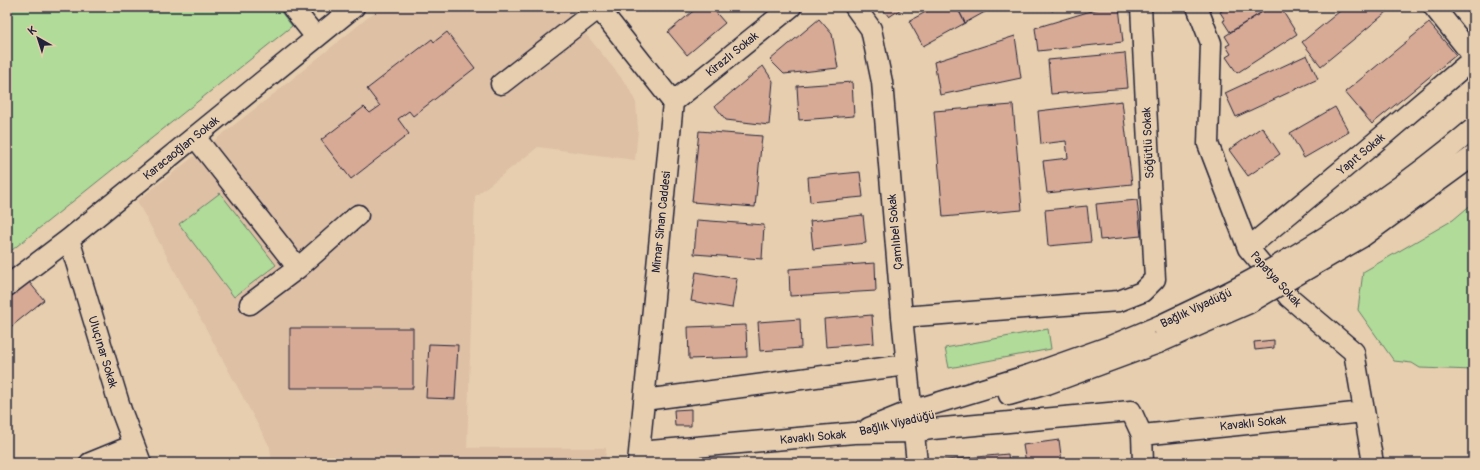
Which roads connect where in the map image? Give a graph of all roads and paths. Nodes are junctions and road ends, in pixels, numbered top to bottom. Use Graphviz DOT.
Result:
graph roads {
  1 [pos="292,7"];
  2 [pos="354,7"];
  3 [pos="598,7"];
  4 [pos="791,7"];
  5 [pos="855,7"];
  6 [pos="1141,7"];
  7 [pos="1197,7"];
  8 [pos="1434,7"];
  9 [pos="316,37"];
  10 [pos="1473,57"];
  11 [pos="501,84"];
  12 [pos="673,102"];
  13 [pos="1473,129"];
  14 [pos="195,136"];
  15 [pos="1473,156"];
  16 [pos="358,215"];
  17 [pos="69,239"];
  18 [pos="1248,248"];
  19 [pos="298,268"];
  20 [pos="7,286"];
  21 [pos="250,304"];
  22 [pos="902,317"];
  23 [pos="1159,334"];
  24 [pos="906,365"];
  25 [pos="644,400"];
  26 [pos="1364,412"];
  27 [pos="912,421"];
  28 [pos="854,433"];
  29 [pos="1142,435"];
  30 [pos="137,455"];
  31 [pos="639,458"];
  32 [pos="90,463"];
  33 [pos="118,463"];
  34 [pos="917,463"];
  35 [pos="1143,463"];
  36 [pos="1373,463"];
  1 -- 9 [label="street"];
  2 -- 9 [label="street, Karacaoğlan Sokak"];
  3 -- 11 [label="street"];
  3 -- 12 [label="street"];
  4 -- 12 [label="street, Kirazlı Sokak"];
  5 -- 22 [label="street, Çamlıbel Sokak"];
  6 -- 22 [label="street, Söğütlü Sokak"];
  7 -- 18 [label="street, Papatya Sokak"];
  8 -- 10 [label="street"];
  9 -- 14 [label="street, Karacaoğlan Sokak"];
  10 -- 18 [label="street, Yapıt Sokak"];
  12 -- 25 [label="street, Mimar Sinan Caddesi"];
  13 -- 23 [label="street, Bağlık Viyadüğü, bridge"];
  14 -- 17 [label="street, Karacaoğlan Sokak"];
  14 -- 19 [label="street"];
  15 -- 23 [label="street, Bağlık Viyadüğü, bridge"];
  16 -- 19 [label="street"];
  17 -- 20 [label="street, Karacaoğlan Sokak"];
  17 -- 30 [label="street, Uluçınar Sokak"];
  18 -- 26 [label="street, Papatya Sokak"];
  19 -- 21 [label="street"];
  22 -- 24 [label="street, Çamlıbel Sokak"];
  23 -- 27 [label="street, Bağlık Viyadüğü"];
  24 -- 25 [label="street"];
  24 -- 27 [label="street, Çamlıbel Sokak"];
  25 -- 31 [label="street, Mimar Sinan Caddesi"];
  26 -- 29 [label="street, Kavaklı Sokak"];
  26 -- 36 [label="street, Papatya Sokak"];
  27 -- 28 [label="street, Bağlık Viyadüğü"];
  27 -- 29 [label="street"];
  27 -- 34 [label="street, Çamlıbel Sokak"];
  28 -- 31 [label="street, Kavaklı Sokak"];
  29 -- 35 [label="street"];
  30 -- 32 [label="street"];
  30 -- 33 [label="street"];
}
